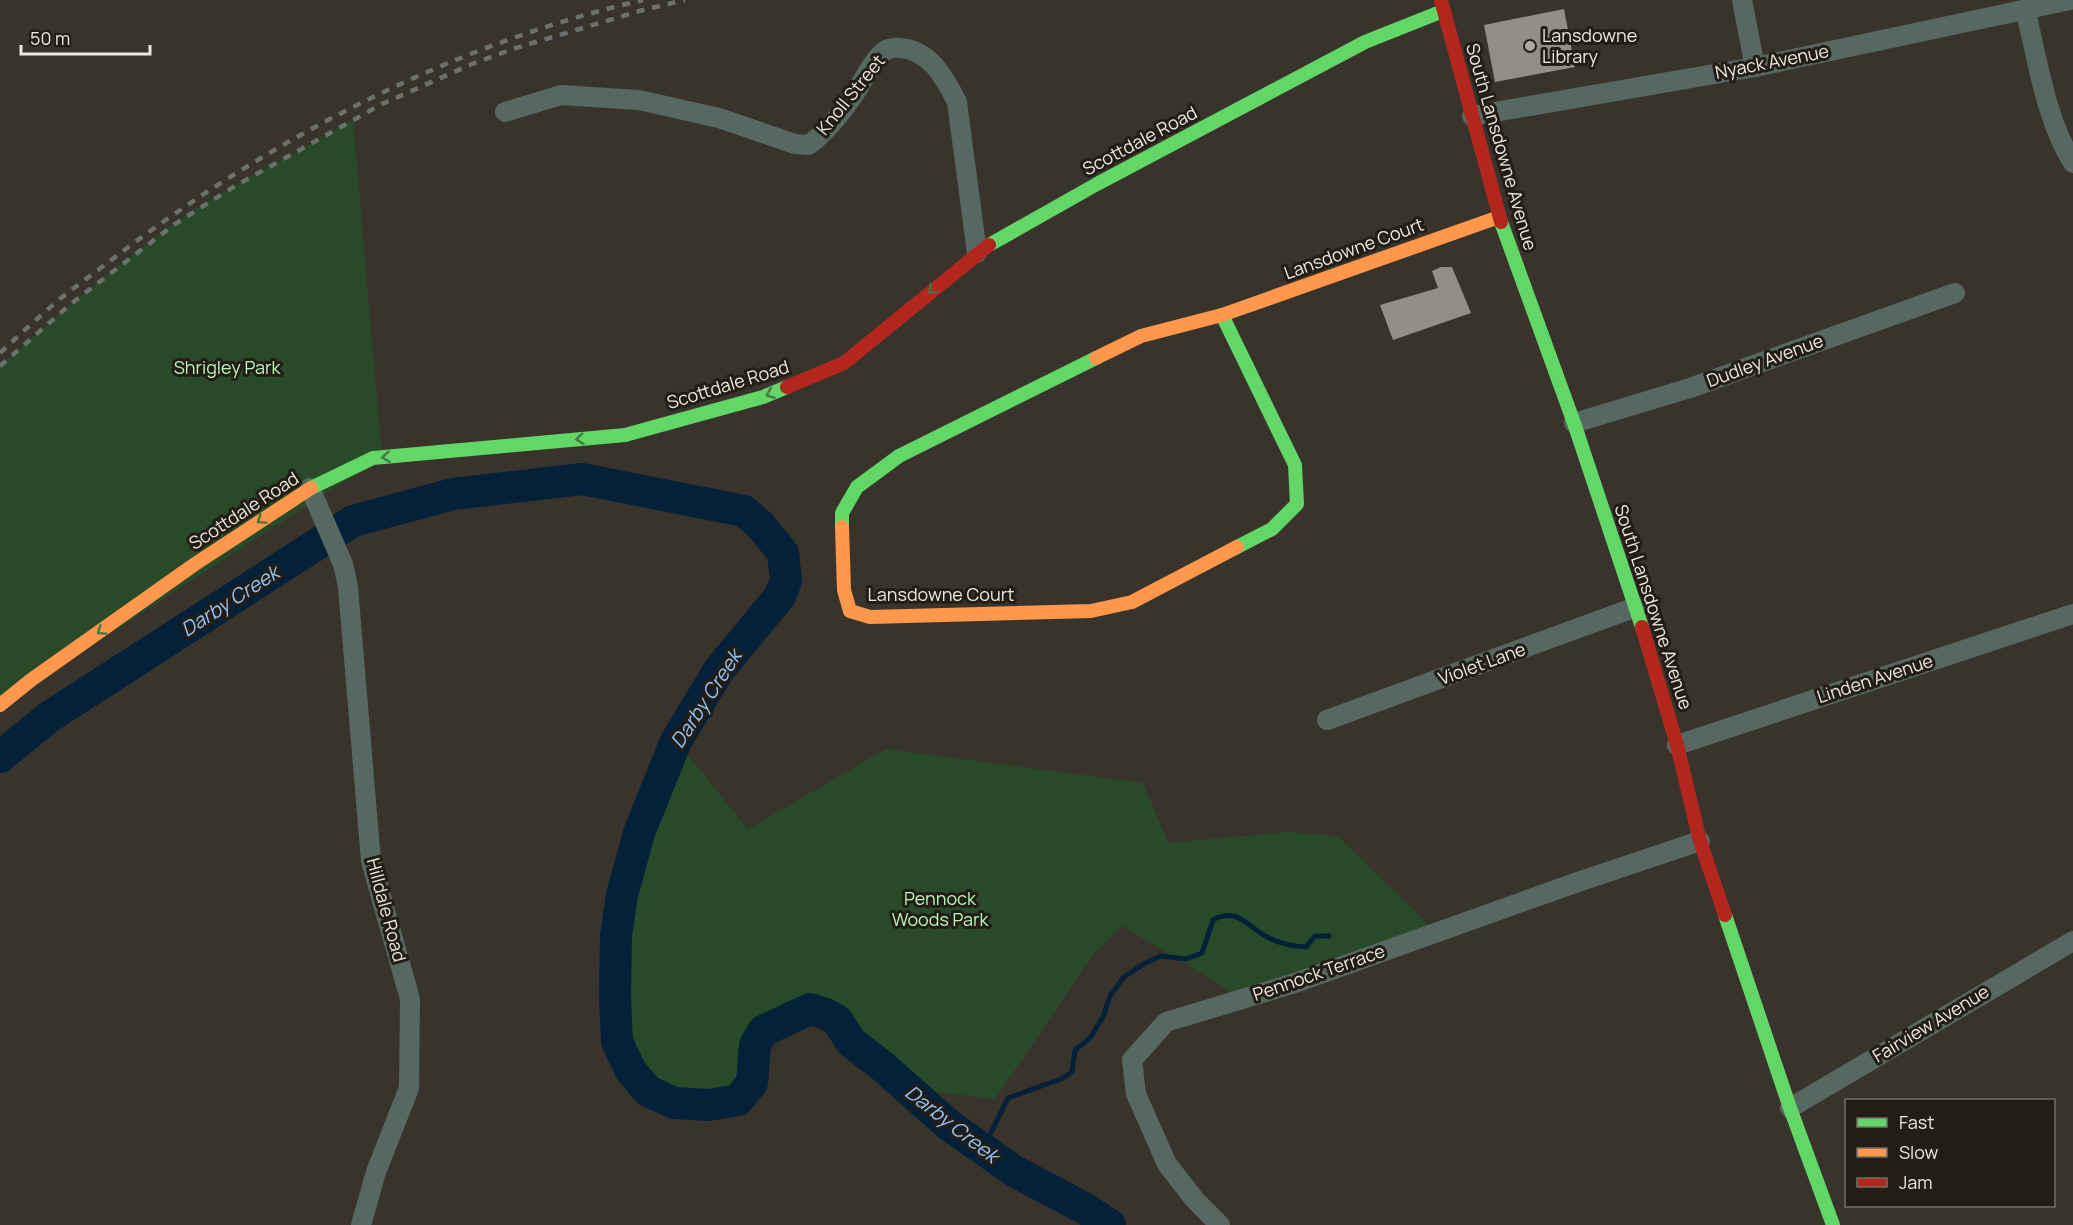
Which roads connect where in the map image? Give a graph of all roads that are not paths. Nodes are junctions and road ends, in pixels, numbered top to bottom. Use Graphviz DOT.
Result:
graph roads {
  1 [pos="1742,0"];
  2 [pos="2063,1"];
  3 [pos="1442,6"];
  4 [pos="2025,9"];
  5 [pos="1755,66"];
  6 [pos="505,112"];
  7 [pos="1472,116"];
  8 [pos="2073,163"];
  9 [pos="1499,217"];
  10 [pos="977,253"];
  11 [pos="1955,293"];
  12 [pos="1222,315"];
  13 [pos="1574,423"];
  14 [pos="313,494"];
  15 [pos="1636,607"];
  16 [pos="2073,614"];
  17 [pos="0,705"];
  18 [pos="1327,720"];
  19 [pos="1677,745"];
  20 [pos="1700,841"];
  21 [pos="2073,941"];
  22 [pos="1790,1108"];
  23 [pos="361,1225"];
  24 [pos="1220,1225"];
  25 [pos="1833,1225"];
  1 -- 5 [label="street"];
  2 -- 4 [label="street, Nyack Avenue"];
  3 -- 7 [label="street, South Lansdowne Avenue"];
  3 -- 10 [label="street, Scottdale Road"];
  4 -- 5 [label="street, Nyack Avenue"];
  4 -- 8 [label="street"];
  5 -- 7 [label="street, Nyack Avenue"];
  6 -- 10 [label="street, Knoll Street"];
  7 -- 9 [label="street, South Lansdowne Avenue"];
  9 -- 12 [label="street, Lansdowne Court"];
  9 -- 13 [label="street, South Lansdowne Avenue"];
  10 -- 14 [label="street, Scottdale Road, one-way"];
  11 -- 13 [label="street, Dudley Avenue"];
  12 -- 12 [label="street, Lansdowne Court"];
  13 -- 15 [label="street, South Lansdowne Avenue"];
  14 -- 17 [label="street, Scottdale Road, one-way"];
  14 -- 23 [label="street, Hilldale Road"];
  15 -- 18 [label="street, Violet Lane"];
  15 -- 19 [label="street, South Lansdowne Avenue"];
  16 -- 19 [label="street, Linden Avenue"];
  19 -- 20 [label="street, South Lansdowne Avenue"];
  20 -- 22 [label="street, South Lansdowne Avenue"];
  20 -- 24 [label="street, Pennock Terrace"];
  21 -- 22 [label="street, Fairview Avenue"];
  22 -- 25 [label="street, South Lansdowne Avenue"];
}
